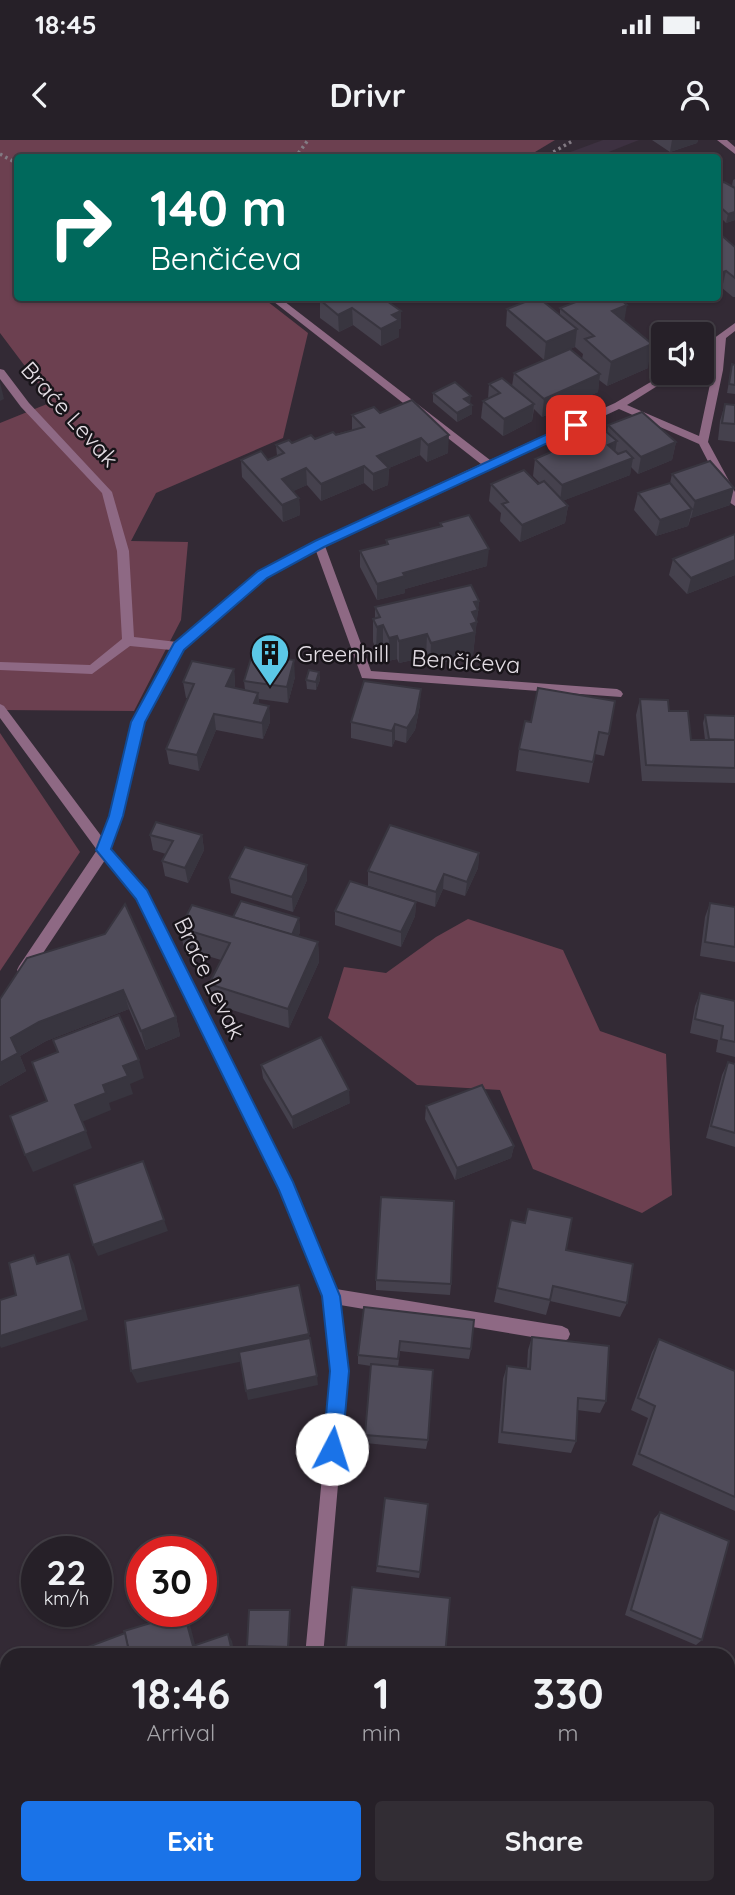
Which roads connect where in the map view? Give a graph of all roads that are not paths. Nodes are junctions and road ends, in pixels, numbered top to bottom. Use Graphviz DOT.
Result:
graph roads {
  1 [pos="721,140"];
  2 [pos="735,151"];
  3 [pos="278,301"];
  4 [pos="735,326"];
  5 [pos="721,337"];
  6 [pos="714,343"];
  7 [pos="0,372"];
  8 [pos="653,385"];
  9 [pos="619,405"];
  10 [pos="704,442"];
  11 [pos="489,465"];
  12 [pos="735,502"];
  13 [pos="319,544"];
  14 [pos="128,640"];
  15 [pos="179,647"];
  16 [pos="0,666"];
  17 [pos="617,694"];
  18 [pos="0,709"];
  19 [pos="104,850"];
  20 [pos="15,984"];
  21 [pos="331,1296"];
  22 [pos="562,1334"];
  23 [pos="315,1648"];
  1 -- 2 [label="street"];
  3 -- 11 [label="street"];
  4 -- 5 [label="street"];
  5 -- 6 [label="street"];
  5 -- 10 [label="street"];
  7 -- 14 [label="street, Braće Levak"];
  8 -- 9 [label="street"];
  9 -- 10 [label="street"];
  9 -- 11 [label="street"];
  10 -- 12 [label="street"];
  11 -- 13 [label="street"];
  13 -- 15 [label="street"];
  13 -- 17 [label="street, Benčićeva"];
  14 -- 15 [label="street"];
  14 -- 16 [label="street"];
  15 -- 19 [label="street"];
  18 -- 19 [label="street, Braće Levak"];
  19 -- 20 [label="street"];
  19 -- 21 [label="street, Braće Levak"];
  21 -- 22 [label="street"];
  21 -- 23 [label="street, Braće Levak"];
}
